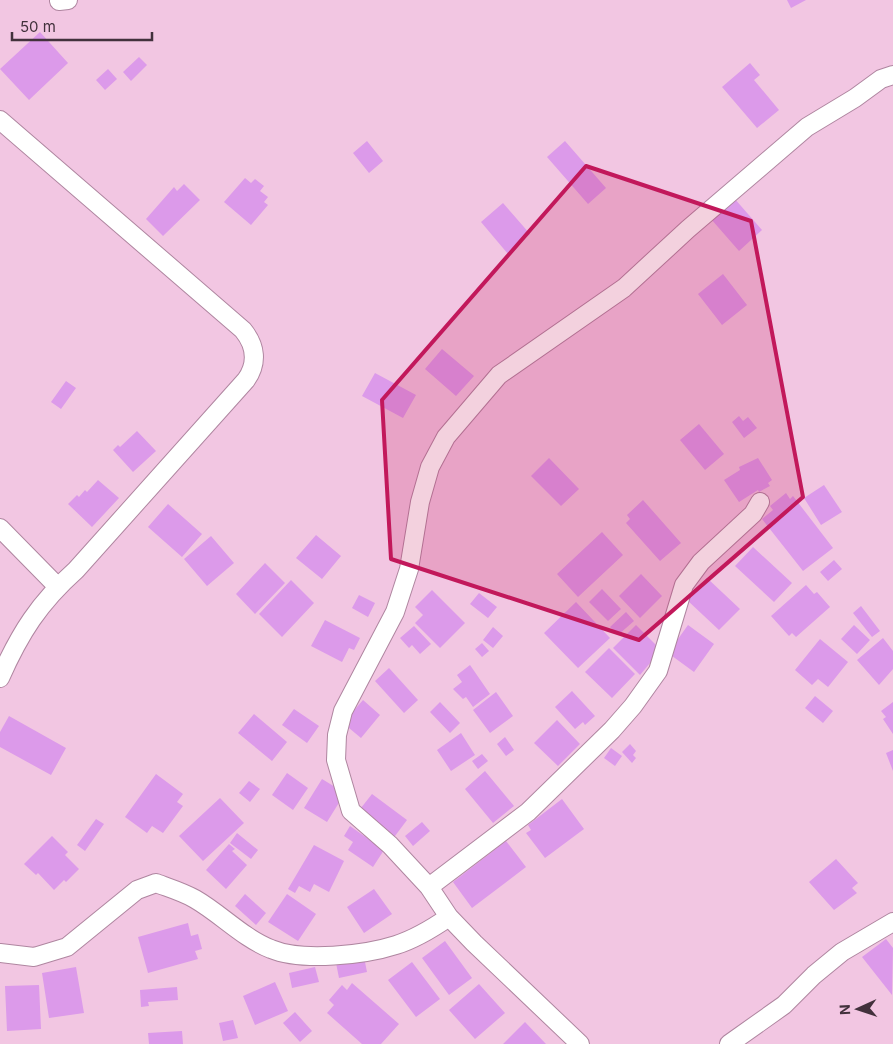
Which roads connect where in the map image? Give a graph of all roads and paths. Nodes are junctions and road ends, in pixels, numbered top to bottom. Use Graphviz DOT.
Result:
graph roads {
  1 [pos="893,75"];
  2 [pos="0,120"];
  3 [pos="760,502"];
  4 [pos="0,528"];
  5 [pos="57,586"];
  6 [pos="0,678"];
  7 [pos="429,887"];
  8 [pos="450,917"];
  9 [pos="893,922"];
  10 [pos="0,953"];
  11 [pos="580,1044"];
  12 [pos="729,1044"];
  1 -- 7 [label="street"];
  2 -- 5 [label="street"];
  3 -- 7 [label="street"];
  4 -- 5 [label="street"];
  5 -- 6 [label="street"];
  7 -- 8 [label="street"];
  8 -- 10 [label="street"];
  8 -- 11 [label="street"];
  9 -- 12 [label="street"];
}
